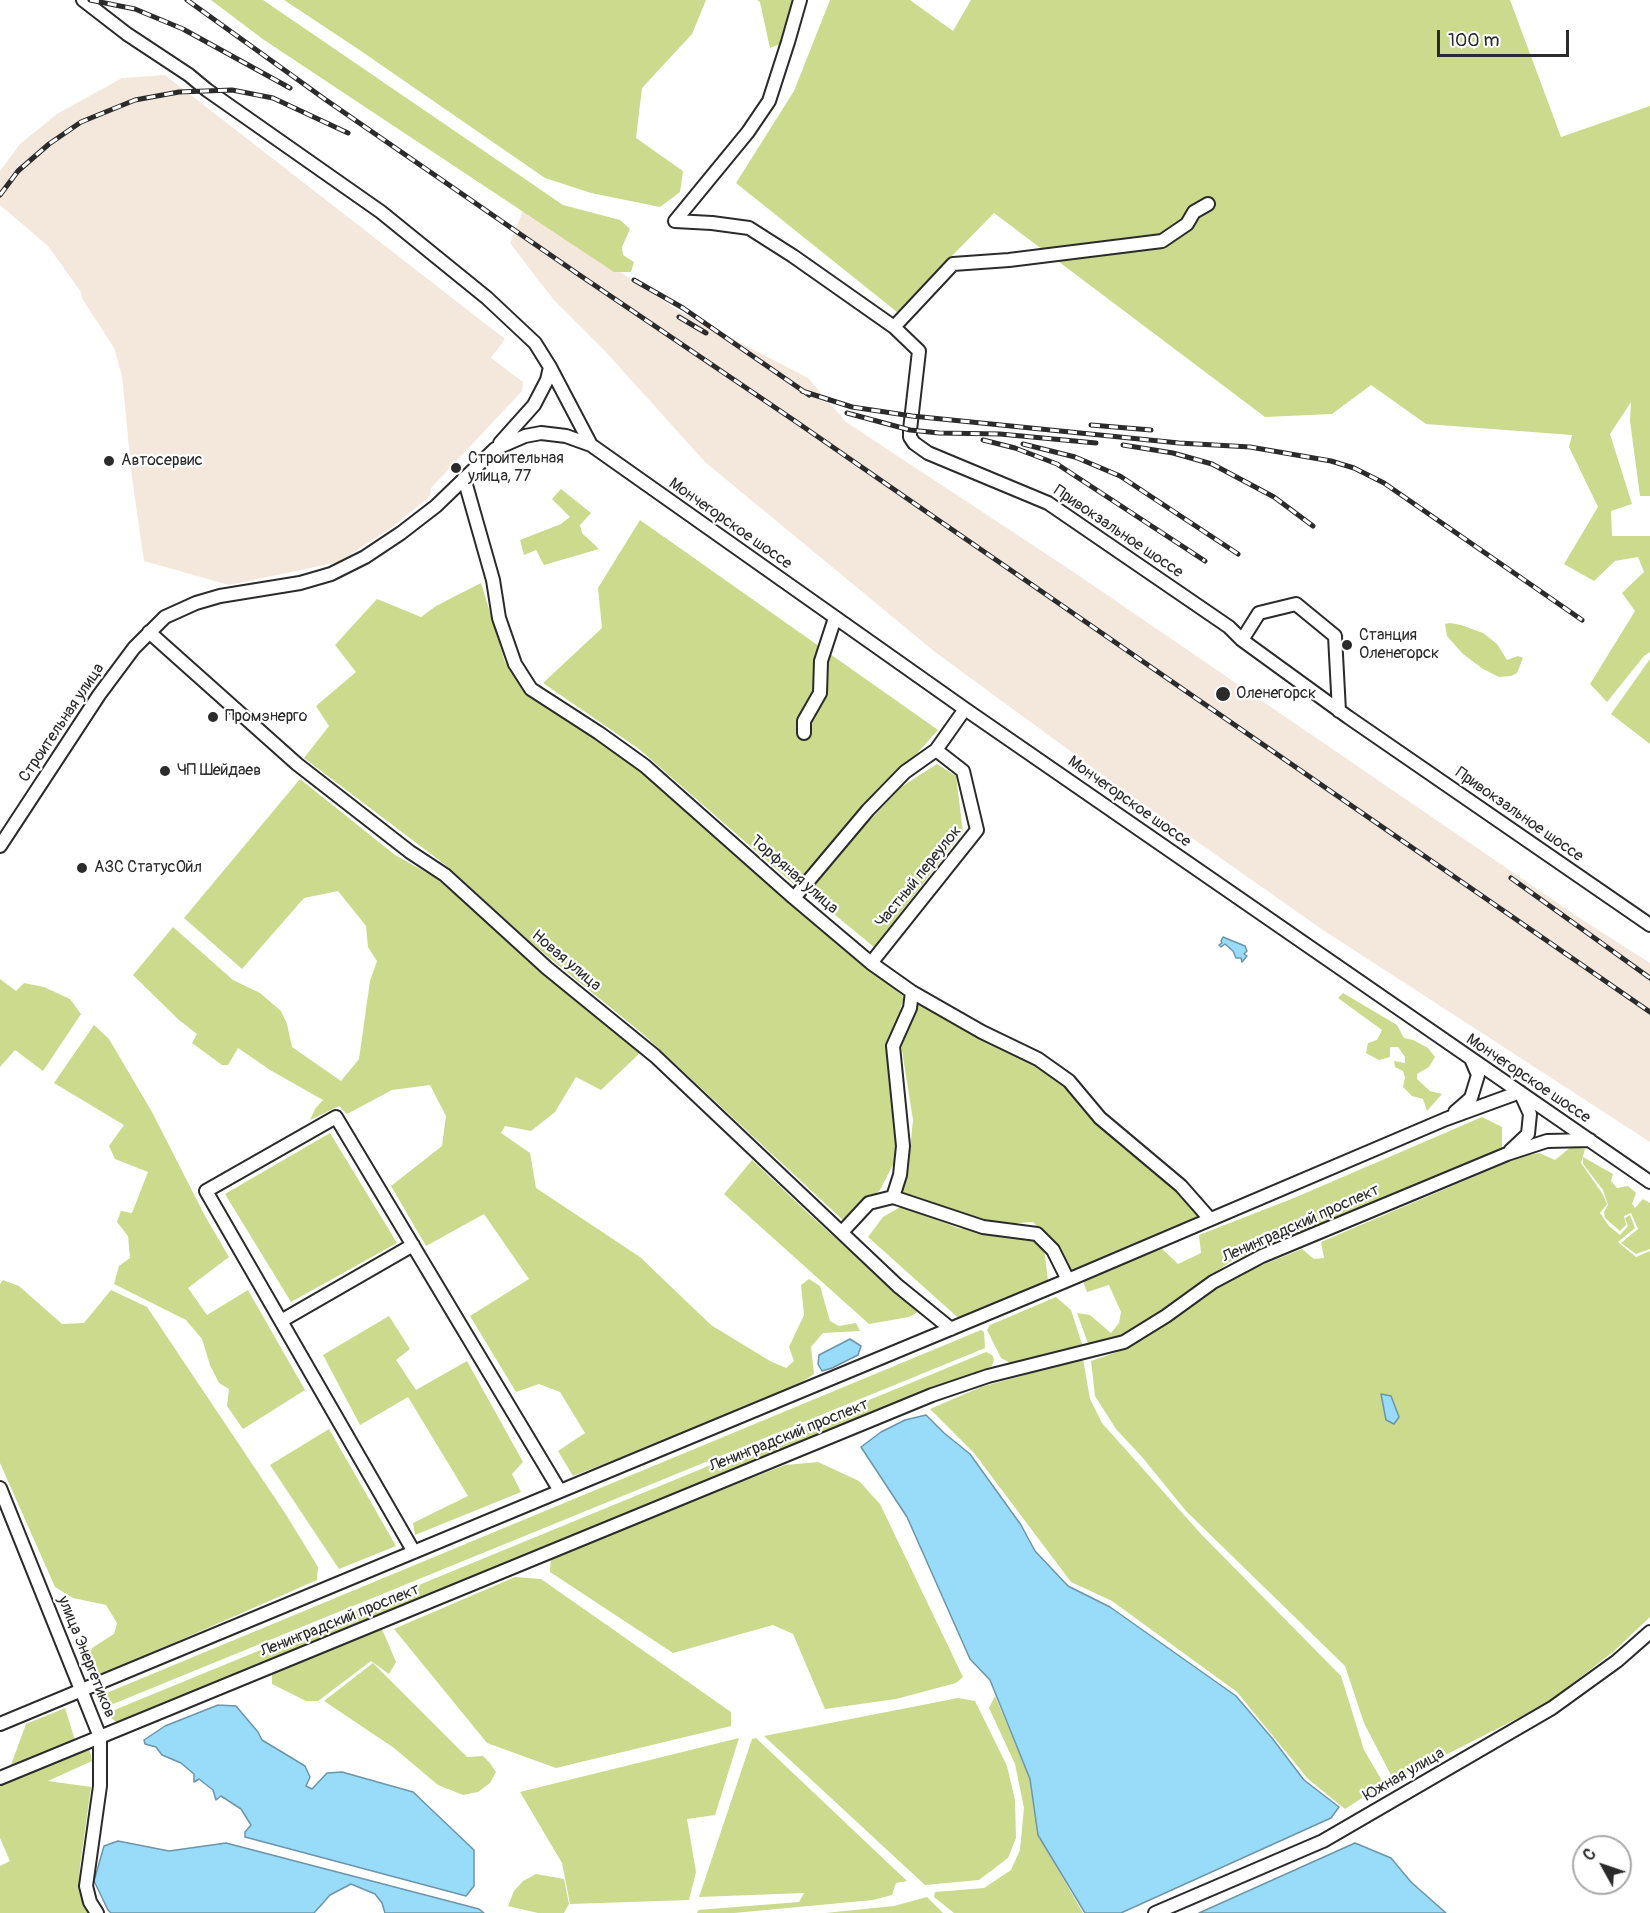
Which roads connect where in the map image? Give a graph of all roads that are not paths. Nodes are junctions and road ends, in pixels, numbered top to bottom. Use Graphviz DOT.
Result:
graph roads {
  1 [pos="83,0"];
  2 [pos="800,0"];
  3 [pos="1208,204"];
  4 [pos="894,327"];
  5 [pos="550,368"];
  6 [pos="591,445"];
  7 [pos="495,448"];
  8 [pos="464,478"];
  9 [pos="835,618"];
  10 [pos="149,632"];
  11 [pos="1242,640"];
  12 [pos="965,709"];
  13 [pos="1339,711"];
  14 [pos="804,733"];
  15 [pos="936,750"];
  16 [pos="0,846"];
  17 [pos="794,898"];
  18 [pos="1650,925"];
  19 [pos="872,963"];
  20 [pos="912,992"];
  21 [pos="1472,1060"];
  22 [pos="1520,1092"];
  23 [pos="1446,1119"];
  24 [pos="1590,1140"];
  25 [pos="1507,1154"];
  26 [pos="1650,1182"];
  27 [pos="894,1197"];
  28 [pos="1210,1219"];
  29 [pos="842,1232"];
  30 [pos="413,1245"];
  31 [pos="1068,1280"];
  32 [pos="281,1321"];
  33 [pos="951,1329"];
  34 [pos="0,1488"];
  35 [pos="560,1491"];
  36 [pos="414,1552"];
  37 [pos="1650,1632"];
  38 [pos="82,1690"];
  39 [pos="0,1724"];
  40 [pos="100,1737"];
  41 [pos="0,1778"];
  42 [pos="97,1913"];
  43 [pos="1155,1913"];
  1 -- 5 [label="street"];
  2 -- 4 [label="street"];
  3 -- 4 [label="street"];
  4 -- 11 [label="street, Привокзальное шоссе"];
  5 -- 6 [label="street"];
  5 -- 7 [label="street, Строительная улица"];
  6 -- 7 [label="street"];
  6 -- 9 [label="street, Мончегорское шоссе"];
  7 -- 8 [label="street, Строительная улица"];
  8 -- 10 [label="street, Строительная улица"];
  8 -- 17 [label="street, Торфяная улица"];
  9 -- 12 [label="street, Мончегорское шоссе"];
  9 -- 14 [label="street"];
  10 -- 16 [label="street, Строительная улица"];
  10 -- 29 [label="street, Новая улица"];
  11 -- 13 [label="street, Привокзальное шоссе"];
  11 -- 13 [label="street"];
  12 -- 15 [label="street"];
  12 -- 21 [label="street, Мончегорское шоссе"];
  13 -- 18 [label="street, Привокзальное шоссе"];
  15 -- 17 [label="street"];
  15 -- 19 [label="street, Частный переулок"];
  17 -- 19 [label="street, Торфяная улица"];
  19 -- 20 [label="street, Торфяная улица"];
  20 -- 27 [label="street"];
  20 -- 28 [label="street, Торфяная улица"];
  21 -- 22 [label="street, Мончегорское шоссе"];
  21 -- 23 [label="street"];
  22 -- 23 [label="street"];
  22 -- 24 [label="street, Мончегорское шоссе"];
  22 -- 25 [label="street"];
  23 -- 28 [label="street"];
  24 -- 25 [label="street, Ленинградский проспект"];
  24 -- 26 [label="street, Мончегорское шоссе"];
  25 -- 40 [label="street, Ленинградский проспект"];
  27 -- 29 [label="street"];
  27 -- 31 [label="street"];
  28 -- 31 [label="street"];
  29 -- 33 [label="street, Новая улица"];
  30 -- 32 [label="street"];
  30 -- 32 [label="street"];
  30 -- 35 [label="street"];
  31 -- 33 [label="street"];
  32 -- 36 [label="street"];
  33 -- 35 [label="street"];
  34 -- 38 [label="street, улица Энергетиков"];
  35 -- 36 [label="street"];
  36 -- 38 [label="street"];
  37 -- 43 [label="street, Южная улица"];
  38 -- 39 [label="street"];
  38 -- 40 [label="street, улица Энергетиков"];
  40 -- 41 [label="street, Ленинградский проспект"];
  40 -- 42 [label="street, улица Энергетиков"];
}
